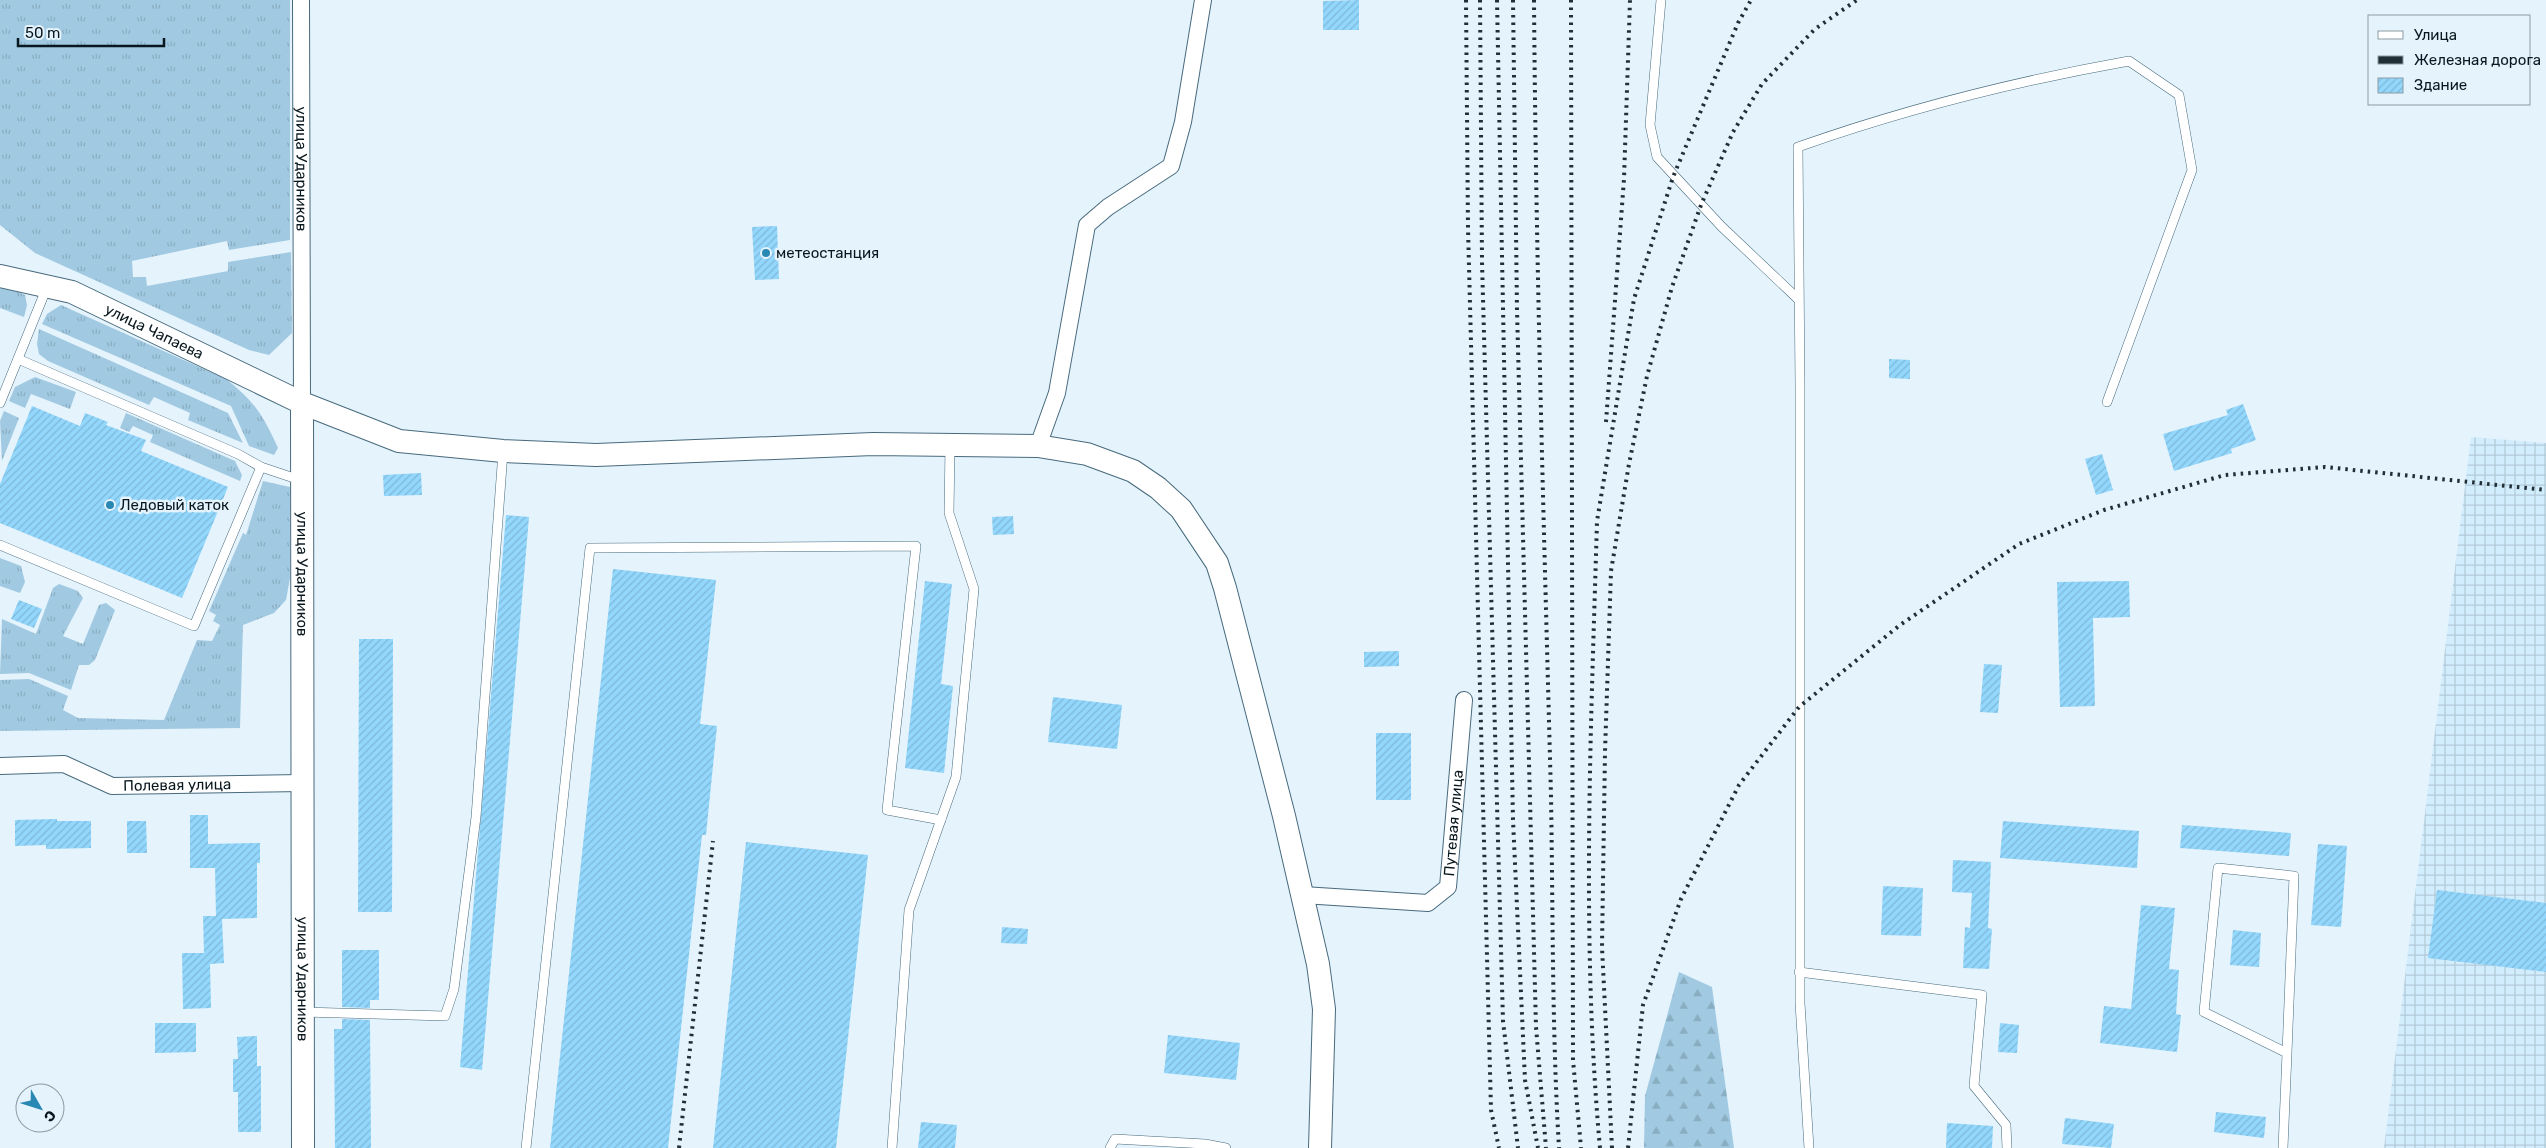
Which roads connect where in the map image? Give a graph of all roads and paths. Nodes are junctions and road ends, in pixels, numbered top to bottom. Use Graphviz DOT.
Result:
graph roads {
  1 [pos="302,0"];
  2 [pos="1203,0"];
  3 [pos="1661,0"];
  4 [pos="0,276"];
  5 [pos="47,287"];
  6 [pos="1798,299"];
  7 [pos="18,359"];
  8 [pos="2107,402"];
  9 [pos="0,403"];
  10 [pos="302,403"];
  11 [pos="950,445"];
  12 [pos="1038,446"];
  13 [pos="503,452"];
  14 [pos="261,467"];
  15 [pos="302,480"];
  16 [pos="0,545"];
  17 [pos="1464,700"];
  18 [pos="0,766"];
  19 [pos="300,783"];
  20 [pos="941,820"];
  21 [pos="1303,895"];
  22 [pos="1799,972"];
  23 [pos="303,1012"];
  24 [pos="2288,1053"];
  25 [pos="303,1148"];
  26 [pos="526,1148"];
  27 [pos="892,1148"];
  28 [pos="1110,1148"];
  29 [pos="1226,1148"];
  30 [pos="1320,1148"];
  31 [pos="1808,1148"];
  32 [pos="2006,1148"];
  33 [pos="2283,1148"];
  1 -- 10 [label="street, улица Ударников"];
  2 -- 12 [label="street"];
  3 -- 6 [label="lane"];
  4 -- 5 [label="main road, улица Чапаева"];
  5 -- 7 [label="lane"];
  5 -- 10 [label="main road, улица Чапаева"];
  6 -- 8 [label="lane"];
  6 -- 22 [label="lane"];
  7 -- 9 [label="lane"];
  7 -- 14 [label="lane"];
  10 -- 13 [label="main road, улица Чапаева"];
  10 -- 15 [label="main road, улица Ударников"];
  11 -- 12 [label="main road, улица Чапаева"];
  11 -- 13 [label="main road, улица Чапаева"];
  11 -- 20 [label="lane"];
  12 -- 21 [label="main road, улица Чапаева"];
  13 -- 23 [label="lane"];
  14 -- 15 [label="lane"];
  14 -- 16 [label="lane"];
  15 -- 19 [label="main road, улица Ударников"];
  17 -- 21 [label="street, Путевая улица"];
  18 -- 19 [label="street, Полевая улица"];
  19 -- 23 [label="main road, улица Ударников"];
  20 -- 26 [label="lane"];
  20 -- 27 [label="lane"];
  21 -- 30 [label="main road, улица Чапаева"];
  22 -- 31 [label="lane"];
  22 -- 32 [label="lane"];
  23 -- 25 [label="main road, улица Ударников"];
  24 -- 24 [label="lane"];
  24 -- 33 [label="lane"];
  28 -- 29 [label="lane"];
}
